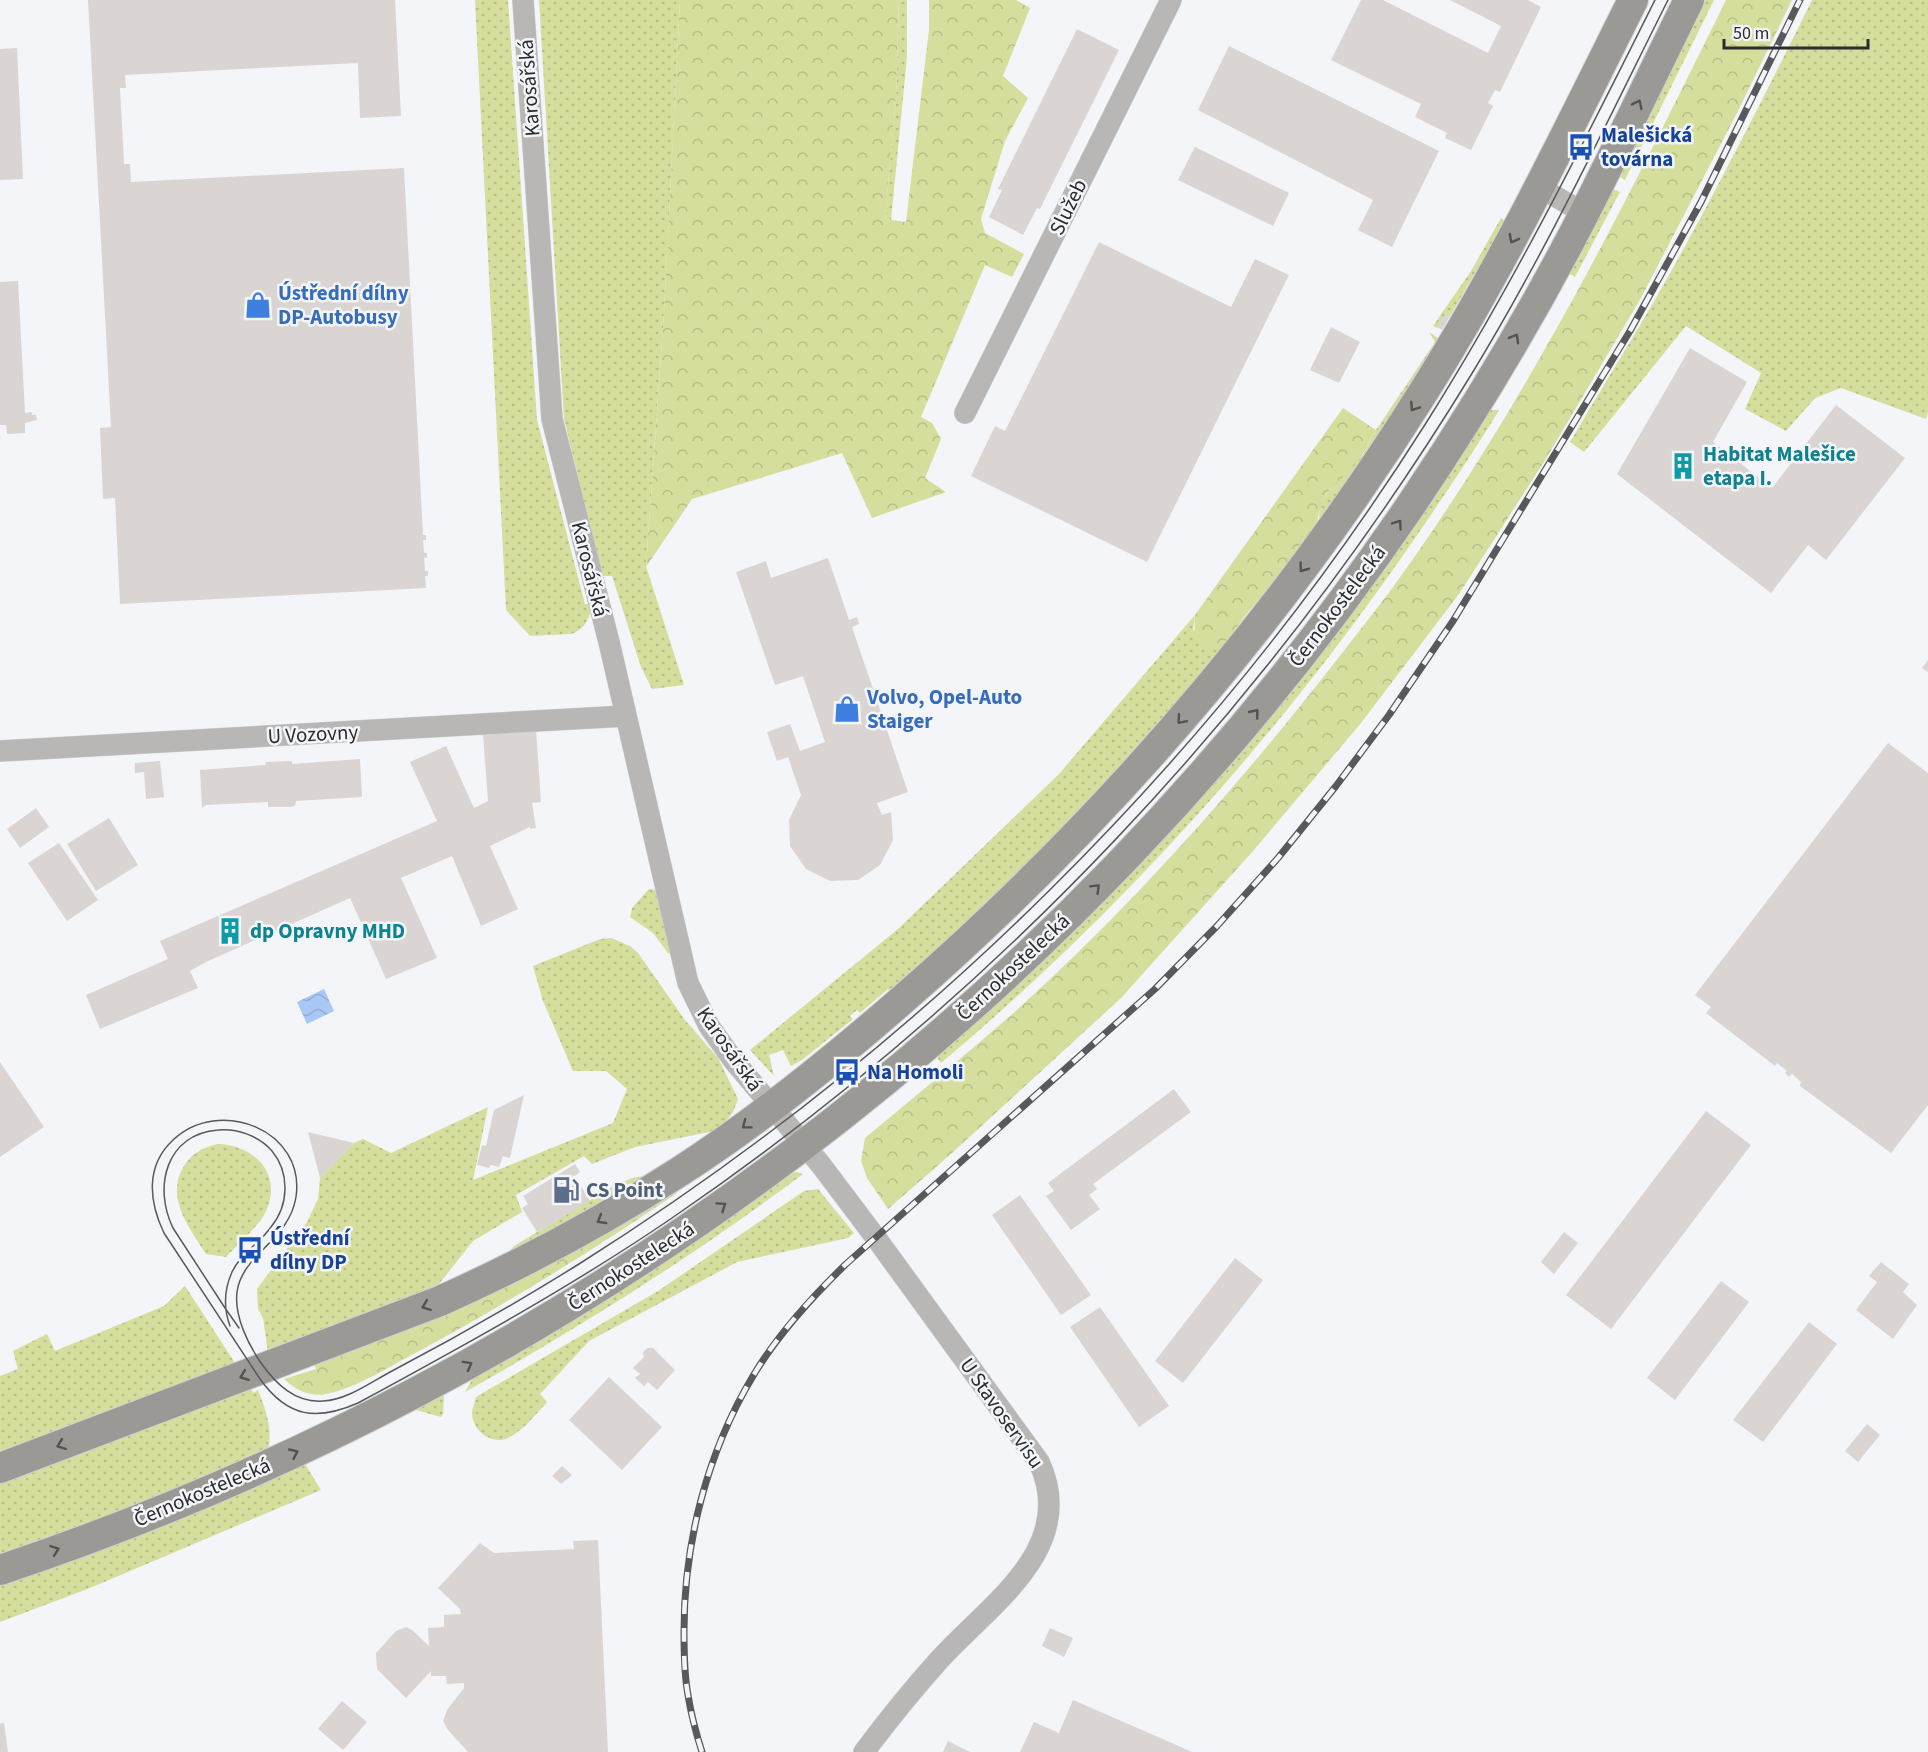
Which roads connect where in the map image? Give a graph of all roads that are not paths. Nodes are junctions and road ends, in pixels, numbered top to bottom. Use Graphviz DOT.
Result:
graph roads {
  1 [pos="523,0"];
  2 [pos="1171,0"];
  3 [pos="1633,0"];
  4 [pos="1689,0"];
  5 [pos="1539,187"];
  6 [pos="1584,213"];
  7 [pos="965,413"];
  8 [pos="626,716"];
  9 [pos="0,751"];
  10 [pos="771,1106"];
  11 [pos="804,1145"];
  12 [pos="0,1468"];
  13 [pos="0,1569"];
  14 [pos="864,1752"];
  1 -- 8 [label="street, Karosářská"];
  2 -- 7 [label="street, Služeb"];
  3 -- 5 [label="main road"];
  6 -- 4 [label="main road, Černokostelecká, one-way"];
  5 -- 6 [label="street"];
  5 -- 10 [label="main road, one-way"];
  11 -- 6 [label="main road, Černokostelecká, one-way"];
  8 -- 9 [label="street, U Vozovny"];
  8 -- 10 [label="street, Karosářská"];
  10 -- 11 [label="street, U Stavoservisu"];
  10 -- 12 [label="main road, one-way"];
  13 -- 11 [label="main road, Černokostelecká, one-way"];
  11 -- 14 [label="street, U Stavoservisu"];
}
